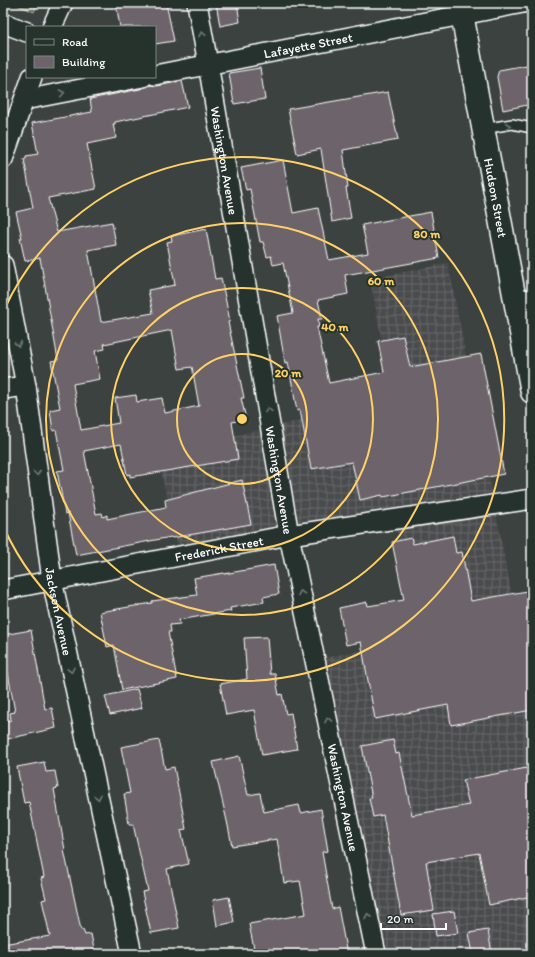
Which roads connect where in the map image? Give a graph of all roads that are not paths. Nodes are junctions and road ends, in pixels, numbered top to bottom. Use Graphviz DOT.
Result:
graph roads {
  1 [pos="63,3"];
  2 [pos="197,3"];
  3 [pos="523,3"];
  4 [pos="461,9"];
  5 [pos="3,23"];
  6 [pos="52,26"];
  7 [pos="26,32"];
  8 [pos="208,64"];
  9 [pos="156,75"];
  10 [pos="32,78"];
  11 [pos="138,78"];
  12 [pos="24,100"];
  13 [pos="532,128"];
  14 [pos="483,129"];
  15 [pos="3,159"];
  16 [pos="3,265"];
  17 [pos="523,299"];
  18 [pos="26,386"];
  19 [pos="3,389"];
  20 [pos="532,392"];
  21 [pos="532,499"];
  22 [pos="289,535"];
  23 [pos="52,580"];
  24 [pos="3,590"];
  25 [pos="132,954"];
  26 [pos="376,954"];
  1 -- 6 [label="street"];
  8 -- 2 [label="street, Washington Avenue, one-way"];
  3 -- 4 [label="street, Lafayette Street"];
  4 -- 8 [label="street, Lafayette Street"];
  4 -- 14 [label="main road, Hudson Street"];
  5 -- 7 [label="street"];
  8 -- 9 [label="street, Lafayette Street"];
  22 -- 8 [label="street, Washington Avenue, one-way"];
  10 -- 12 [label="street"];
  12 -- 11 [label="street, one-way"];
  12 -- 15 [label="street"];
  14 -- 13 [label="lane, one-way"];
  14 -- 17 [label="main road, Hudson Street"];
  16 -- 18 [label="street, Jackson Avenue, one-way"];
  17 -- 20 [label="main road, Hudson Street"];
  18 -- 19 [label="street"];
  18 -- 23 [label="street, Jackson Avenue, one-way"];
  21 -- 22 [label="street, Frederick Street"];
  22 -- 23 [label="street, Frederick Street"];
  26 -- 22 [label="street, Washington Avenue, one-way"];
  23 -- 24 [label="street, Frederick Street"];
  23 -- 25 [label="street, Jackson Avenue, one-way"];
}
